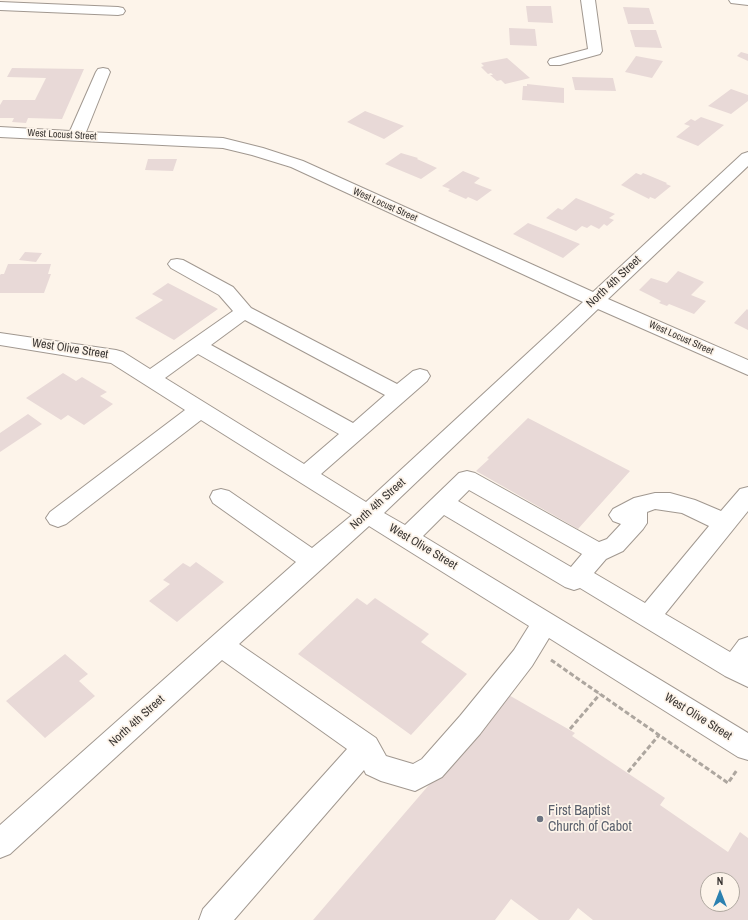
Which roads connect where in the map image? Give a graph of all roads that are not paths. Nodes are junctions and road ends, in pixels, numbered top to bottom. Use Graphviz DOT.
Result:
graph roads {
  1 [pos="588,0"];
  2 [pos="736,0"];
  3 [pos="748,1"];
  4 [pos="0,6"];
  5 [pos="118,11"];
  6 [pos="555,62"];
  7 [pos="103,72"];
  8 [pos="0,132"];
  9 [pos="76,136"];
  10 [pos="748,156"];
  11 [pos="177,264"];
  12 [pos="595,300"];
  13 [pos="244,312"];
  14 [pos="0,339"];
  15 [pos="197,345"];
  16 [pos="748,368"];
  17 [pos="420,376"];
  18 [pos="151,378"];
  19 [pos="399,394"];
  20 [pos="202,409"];
  21 [pos="354,433"];
  22 [pos="306,475"];
  23 [pos="748,495"];
  24 [pos="221,497"];
  25 [pos="442,504"];
  26 [pos="368,514"];
  27 [pos="58,518"];
  28 [pos="725,523"];
  29 [pos="407,537"];
  30 [pos="598,552"];
  31 [pos="313,561"];
  32 [pos="578,575"];
  33 [pos="648,617"];
  34 [pos="548,624"];
  35 [pos="221,645"];
  36 [pos="743,664"];
  37 [pos="366,748"];
  38 [pos="744,756"];
  39 [pos="0,844"];
  40 [pos="214,920"];
  1 -- 6 [label="street"];
  2 -- 3 [label="street"];
  4 -- 5 [label="street"];
  7 -- 9 [label="street"];
  8 -- 9 [label="street, West Locust Street"];
  9 -- 12 [label="street, West Locust Street"];
  10 -- 12 [label="street, North 4th Street"];
  11 -- 13 [label="street"];
  12 -- 16 [label="street, West Locust Street"];
  12 -- 26 [label="street, North 4th Street"];
  13 -- 15 [label="street"];
  13 -- 19 [label="street"];
  14 -- 18 [label="street, West Olive Street"];
  15 -- 18 [label="street"];
  15 -- 21 [label="street"];
  17 -- 19 [label="street"];
  18 -- 20 [label="street, West Olive Street"];
  19 -- 21 [label="street"];
  20 -- 22 [label="street, West Olive Street"];
  20 -- 27 [label="street"];
  21 -- 22 [label="street"];
  22 -- 26 [label="street, West Olive Street"];
  23 -- 28 [label="street"];
  24 -- 31 [label="street"];
  25 -- 29 [label="street"];
  25 -- 30 [label="street"];
  25 -- 32 [label="street"];
  26 -- 29 [label="street, West Olive Street"];
  26 -- 31 [label="street, North 4th Street"];
  28 -- 30 [label="street"];
  28 -- 33 [label="street"];
  29 -- 34 [label="street, West Olive Street"];
  30 -- 32 [label="street"];
  31 -- 35 [label="street, North 4th Street"];
  32 -- 33 [label="street"];
  33 -- 36 [label="street"];
  34 -- 37 [label="street"];
  34 -- 38 [label="street, West Olive Street"];
  35 -- 37 [label="street"];
  35 -- 39 [label="street, North 4th Street"];
  37 -- 40 [label="street"];
}
